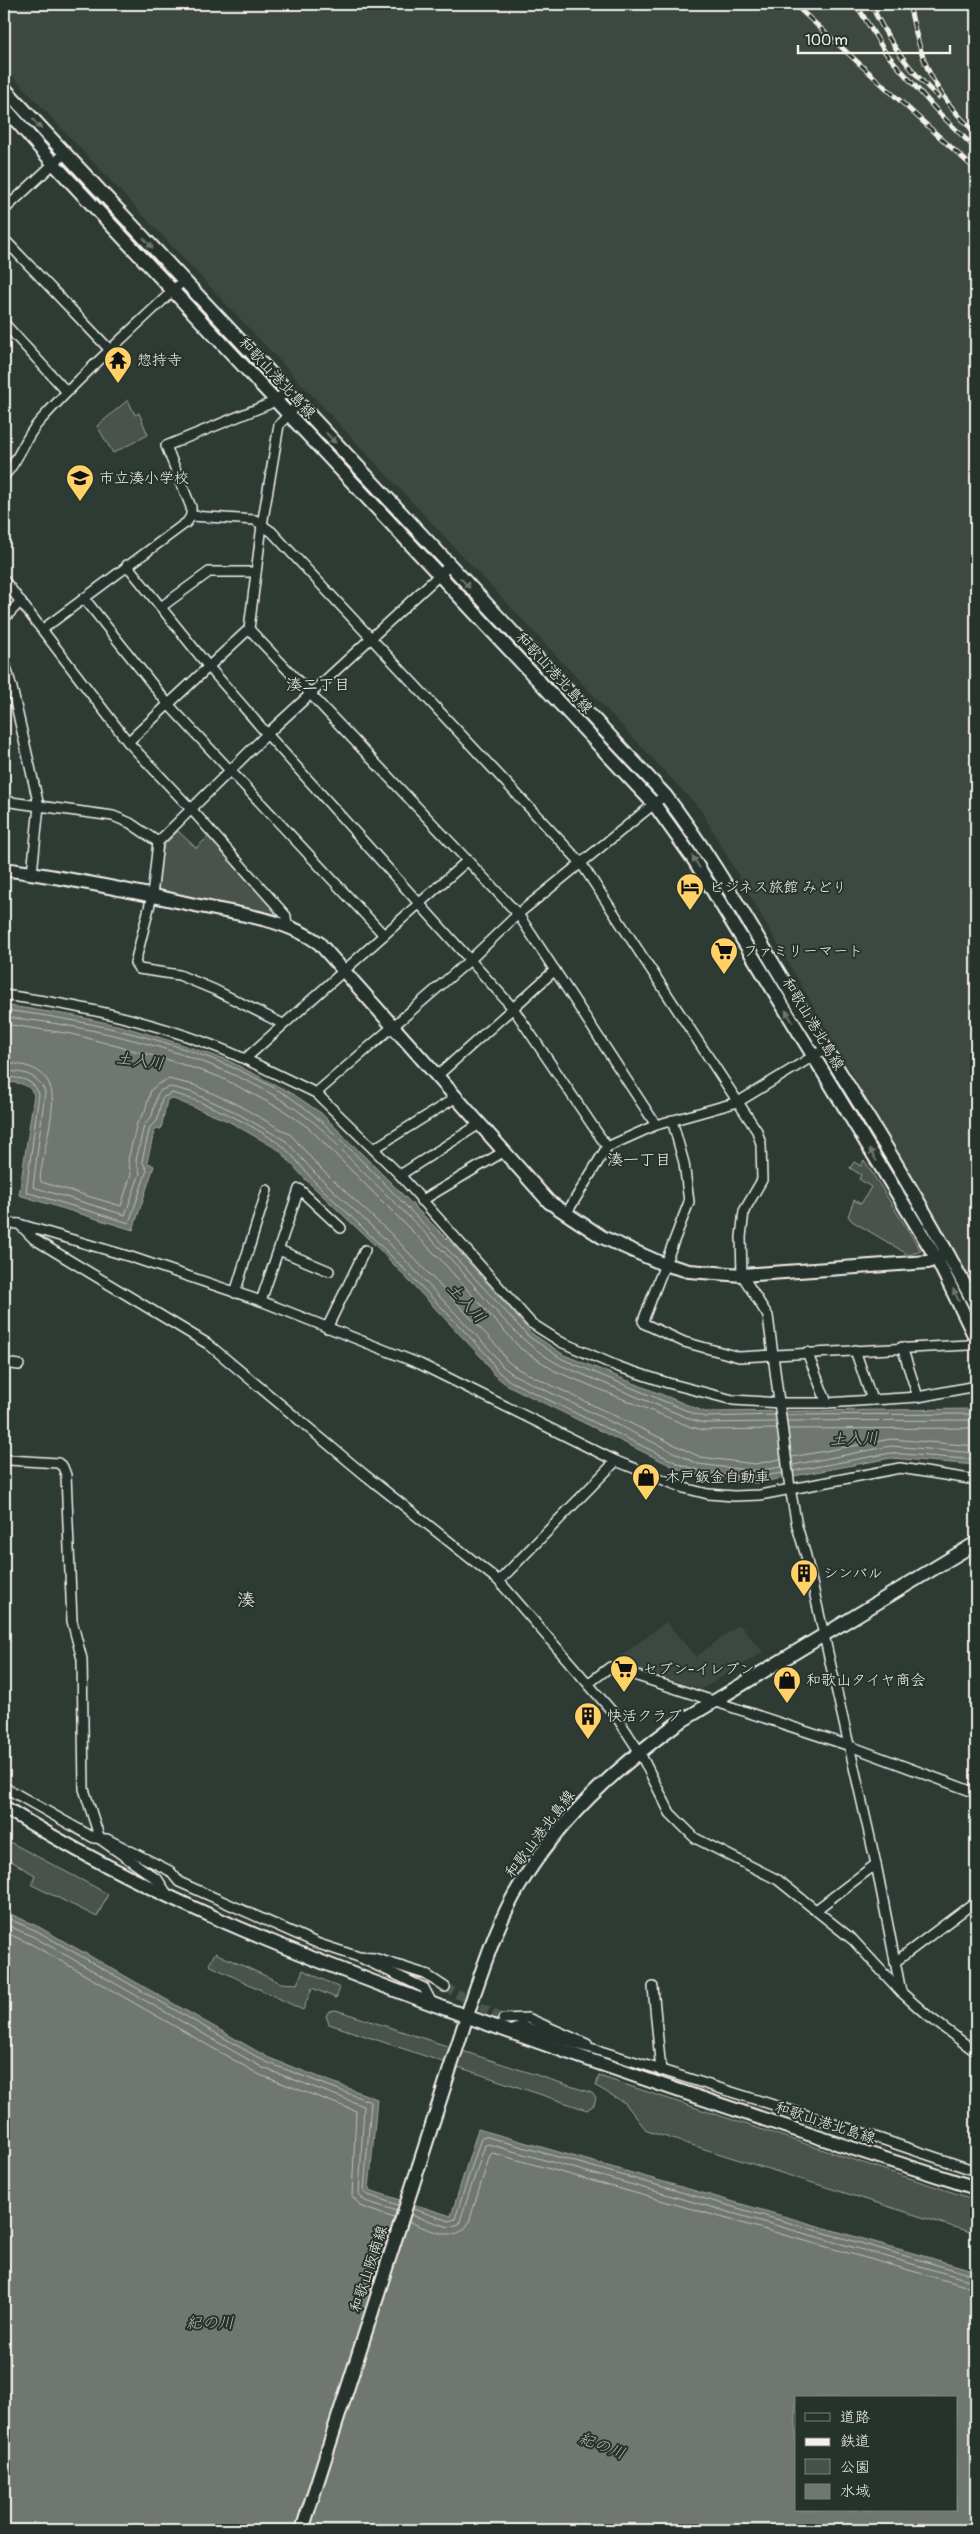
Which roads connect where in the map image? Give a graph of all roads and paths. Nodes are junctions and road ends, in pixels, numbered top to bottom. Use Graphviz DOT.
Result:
graph roads {
  1 [pos="4,88"];
  2 [pos="4,107"];
  3 [pos="64,154"];
  4 [pos="54,164"];
  5 [pos="4,210"];
  6 [pos="4,239"];
  7 [pos="183,281"];
  8 [pos="173,291"];
  9 [pos="4,323"];
  10 [pos="109,349"];
  11 [pos="67,392"];
  12 [pos="287,392"];
  13 [pos="275,400"];
  14 [pos="298,404"];
  15 [pos="289,414"];
  16 [pos="4,462"];
  17 [pos="11,469"];
  18 [pos="4,476"];
  19 [pos="191,516"];
  20 [pos="262,525"];
  21 [pos="127,565"];
  22 [pos="449,566"];
  23 [pos="256,572"];
  24 [pos="439,575"];
  25 [pos="4,580"];
  26 [pos="84,598"];
  27 [pos="21,601"];
  28 [pos="161,607"];
  29 [pos="4,619"];
  30 [pos="249,628"];
  31 [pos="43,629"];
  32 [pos="370,639"];
  33 [pos="4,660"];
  34 [pos="208,666"];
  35 [pos="311,694"];
  36 [pos="168,704"];
  37 [pos="268,734"];
  38 [pos="128,742"];
  39 [pos="230,772"];
  40 [pos="664,795"];
  41 [pos="4,801"];
  42 [pos="654,804"];
  43 [pos="39,806"];
  44 [pos="192,810"];
  45 [pos="158,842"];
  46 [pos="468,860"];
  47 [pos="581,863"];
  48 [pos="4,870"];
  49 [pos="32,873"];
  50 [pos="152,896"];
  51 [pos="421,902"];
  52 [pos="518,914"];
  53 [pos="287,928"];
  54 [pos="384,935"];
  55 [pos="471,959"];
  56 [pos="555,970"];
  57 [pos="343,972"];
  58 [pos="4,995"];
  59 [pos="513,1008"];
  60 [pos="283,1024"];
  61 [pos="394,1027"];
  62 [pos="825,1049"];
  63 [pos="813,1056"];
  64 [pos="245,1059"];
  65 [pos="436,1077"];
  66 [pos="316,1093"];
  67 [pos="455,1098"];
  68 [pos="738,1102"];
  69 [pos="672,1120"];
  70 [pos="478,1125"];
  71 [pos="656,1125"];
  72 [pos="607,1147"];
  73 [pos="374,1148"];
  74 [pos="503,1152"];
  75 [pos="400,1174"];
  76 [pos="268,1190"];
  77 [pos="421,1201"];
  78 [pos="566,1214"];
  79 [pos="5,1223"];
  80 [pos="19,1224"];
  81 [pos="341,1228"];
  82 [pos="4,1236"];
  83 [pos="279,1250"];
  84 [pos="365,1250"];
  85 [pos="942,1256"];
  86 [pos="663,1264"];
  87 [pos="329,1271"];
  88 [pos="742,1274"];
  89 [pos="235,1293"];
  90 [pos="262,1301"];
  91 [pos="976,1307"];
  92 [pos="327,1328"];
  93 [pos="976,1341"];
  94 [pos="902,1347"];
  95 [pos="855,1350"];
  96 [pos="807,1352"];
  97 [pos="771,1354"];
  98 [pos="4,1363"];
  99 [pos="19,1365"];
  100 [pos="976,1386"];
  101 [pos="918,1397"];
  102 [pos="872,1400"];
  103 [pos="827,1403"];
  104 [pos="780,1406"];
  105 [pos="4,1458"];
  106 [pos="616,1461"];
  107 [pos="976,1480"];
  108 [pos="790,1485"];
  109 [pos="976,1543"];
  110 [pos="499,1581"];
  111 [pos="824,1634"];
  112 [pos="589,1683"];
  113 [pos="714,1701"];
  114 [pos="850,1746"];
  115 [pos="639,1751"];
  116 [pos="4,1787"];
  117 [pos="976,1793"];
  118 [pos="4,1807"];
  119 [pos="100,1839"];
  120 [pos="876,1864"];
  121 [pos="168,1896"];
  122 [pos="976,1901"];
  123 [pos="816,1910"];
  124 [pos="359,1957"];
  125 [pos="896,1962"];
  126 [pos="445,1987"];
  127 [pos="653,1987"];
  128 [pos="901,1992"];
  129 [pos="433,2005"];
  130 [pos="467,2018"];
  131 [pos="503,2019"];
  132 [pos="508,2032"];
  133 [pos="966,2042"];
  134 [pos="976,2042"];
  135 [pos="594,2049"];
  136 [pos="976,2052"];
  137 [pos="660,2071"];
  138 [pos="976,2171"];
  139 [pos="976,2188"];
  140 [pos="302,2530"];
  1 -- 3 [label="main road, 和歌山港北島線, one-way"];
  2 -- 4 [label="main road, 和歌山港北島線"];
  3 -- 4 [label="street"];
  3 -- 7 [label="main road, 和歌山港北島線, one-way"];
  4 -- 5 [label="street"];
  4 -- 8 [label="main road, 和歌山港北島線"];
  6 -- 10 [label="street"];
  7 -- 8 [label="street"];
  7 -- 12 [label="main road, 和歌山港北島線"];
  8 -- 10 [label="street"];
  8 -- 13 [label="main road, 和歌山港北島線"];
  9 -- 11 [label="street"];
  10 -- 11 [label="street"];
  11 -- 17 [label="street"];
  12 -- 13 [label="street"];
  12 -- 14 [label="main road, 和歌山港北島線"];
  13 -- 15 [label="main road, 和歌山港北島線"];
  13 -- 19 [label="street"];
  14 -- 15 [label="street"];
  14 -- 22 [label="main road, 和歌山港北島線, one-way"];
  15 -- 20 [label="street"];
  15 -- 24 [label="main road, 和歌山港北島線"];
  16 -- 17 [label="street"];
  17 -- 18 [label="street"];
  19 -- 20 [label="street"];
  19 -- 21 [label="street"];
  20 -- 23 [label="street"];
  20 -- 32 [label="street"];
  21 -- 26 [label="street"];
  21 -- 28 [label="street"];
  22 -- 24 [label="street"];
  22 -- 40 [label="main road, 和歌山港北島線, one-way"];
  23 -- 28 [label="street"];
  23 -- 30 [label="street"];
  24 -- 32 [label="street"];
  24 -- 42 [label="main road, 和歌山港北島線"];
  25 -- 27 [label="street"];
  26 -- 31 [label="street"];
  26 -- 36 [label="street"];
  27 -- 29 [label="street"];
  27 -- 31 [label="street"];
  28 -- 34 [label="street"];
  30 -- 34 [label="street"];
  30 -- 35 [label="street"];
  31 -- 38 [label="street"];
  32 -- 35 [label="street"];
  32 -- 47 [label="street"];
  33 -- 43 [label="street"];
  34 -- 36 [label="street"];
  34 -- 37 [label="street"];
  35 -- 37 [label="street"];
  35 -- 46 [label="street"];
  36 -- 38 [label="street"];
  36 -- 39 [label="street"];
  37 -- 39 [label="street"];
  37 -- 51 [label="street"];
  38 -- 44 [label="street"];
  39 -- 44 [label="street"];
  39 -- 54 [label="street"];
  40 -- 42 [label="street"];
  40 -- 62 [label="main road, 和歌山港北島線"];
  41 -- 43 [label="street"];
  42 -- 47 [label="street"];
  63 -- 42 [label="main road, 和歌山港北島線, one-way"];
  43 -- 45 [label="street"];
  43 -- 49 [label="street"];
  44 -- 45 [label="street"];
  44 -- 53 [label="street"];
  45 -- 50 [label="street"];
  46 -- 51 [label="street"];
  46 -- 52 [label="street"];
  47 -- 52 [label="street"];
  47 -- 68 [label="street"];
  48 -- 49 [label="main road"];
  49 -- 50 [label="main road"];
  50 -- 53 [label="main road"];
  50 -- 60 [label="street"];
  51 -- 54 [label="street"];
  51 -- 55 [label="street"];
  52 -- 55 [label="street"];
  52 -- 56 [label="street"];
  53 -- 57 [label="main road"];
  54 -- 57 [label="street"];
  55 -- 59 [label="street"];
  55 -- 61 [label="street"];
  56 -- 59 [label="street"];
  56 -- 71 [label="street"];
  57 -- 60 [label="street"];
  57 -- 61 [label="main road"];
  58 -- 64 [label="street"];
  59 -- 65 [label="street"];
  59 -- 72 [label="street"];
  60 -- 64 [label="street"];
  61 -- 65 [label="main road"];
  61 -- 66 [label="street"];
  62 -- 63 [label="street"];
  62 -- 85 [label="main road, 和歌山港北島線"];
  63 -- 68 [label="street"];
  85 -- 63 [label="main road, 和歌山港北島線, one-way"];
  64 -- 66 [label="street"];
  65 -- 67 [label="main road"];
  66 -- 73 [label="street"];
  67 -- 70 [label="main road"];
  67 -- 73 [label="street"];
  68 -- 69 [label="street"];
  68 -- 88 [label="street"];
  69 -- 71 [label="street"];
  69 -- 86 [label="street"];
  70 -- 74 [label="main road"];
  70 -- 75 [label="street"];
  71 -- 72 [label="street"];
  72 -- 78 [label="street"];
  73 -- 75 [label="street"];
  74 -- 77 [label="street"];
  74 -- 78 [label="main road"];
  75 -- 77 [label="street"];
  76 -- 89 [label="street"];
  77 -- 104 [label="street"];
  78 -- 86 [label="main road"];
  79 -- 80 [label="street"];
  79 -- 82 [label="street"];
  80 -- 89 [label="street"];
  80 -- 110 [label="street"];
  81 -- 83 [label="street"];
  83 -- 87 [label="street"];
  83 -- 90 [label="street"];
  84 -- 92 [label="street"];
  85 -- 88 [label="main road"];
  85 -- 91 [label="main road, 和歌山港北島線"];
  93 -- 85 [label="main road, 和歌山港北島線, one-way"];
  86 -- 88 [label="main road"];
  86 -- 97 [label="street"];
  88 -- 97 [label="street"];
  89 -- 90 [label="street"];
  90 -- 92 [label="street"];
  92 -- 106 [label="street"];
  93 -- 94 [label="street"];
  94 -- 95 [label="street"];
  94 -- 101 [label="street"];
  95 -- 96 [label="street"];
  95 -- 102 [label="street"];
  96 -- 97 [label="street"];
  96 -- 103 [label="street"];
  97 -- 104 [label="street"];
  98 -- 99 [label="street"];
  100 -- 101 [label="street"];
  101 -- 102 [label="street"];
  102 -- 103 [label="street"];
  103 -- 104 [label="street"];
  104 -- 108 [label="street"];
  105 -- 119 [label="street"];
  106 -- 108 [label="street"];
  106 -- 110 [label="street"];
  107 -- 108 [label="street"];
  108 -- 111 [label="street"];
  109 -- 111 [label="main road, 和歌山港北島線"];
  110 -- 112 [label="street"];
  111 -- 113 [label="main road, 和歌山港北島線"];
  111 -- 114 [label="street"];
  112 -- 113 [label="street"];
  112 -- 115 [label="street"];
  113 -- 114 [label="street"];
  113 -- 115 [label="main road, 和歌山港北島線"];
  114 -- 117 [label="street"];
  114 -- 120 [label="street"];
  115 -- 123 [label="street"];
  115 -- 130 [label="main road, 和歌山港北島線"];
  116 -- 119 [label="street"];
  118 -- 121 [label="main road"];
  119 -- 121 [label="street"];
  119 -- 124 [label="street"];
  120 -- 123 [label="street"];
  120 -- 125 [label="street"];
  121 -- 129 [label="main road"];
  122 -- 125 [label="street"];
  123 -- 128 [label="street"];
  124 -- 126 [label="street"];
  124 -- 129 [label="street"];
  125 -- 128 [label="street"];
  127 -- 137 [label="street"];
  128 -- 133 [label="street"];
  129 -- 130 [label="main road"];
  130 -- 132 [label="main road, 和歌山港北島線"];
  130 -- 140 [label="main road, 和歌山阪南線"];
  131 -- 135 [label="street"];
  132 -- 135 [label="street"];
  132 -- 139 [label="main road, 和歌山港北島線"];
  133 -- 134 [label="street"];
  133 -- 136 [label="street"];
  135 -- 137 [label="street"];
  137 -- 138 [label="street"];
}
